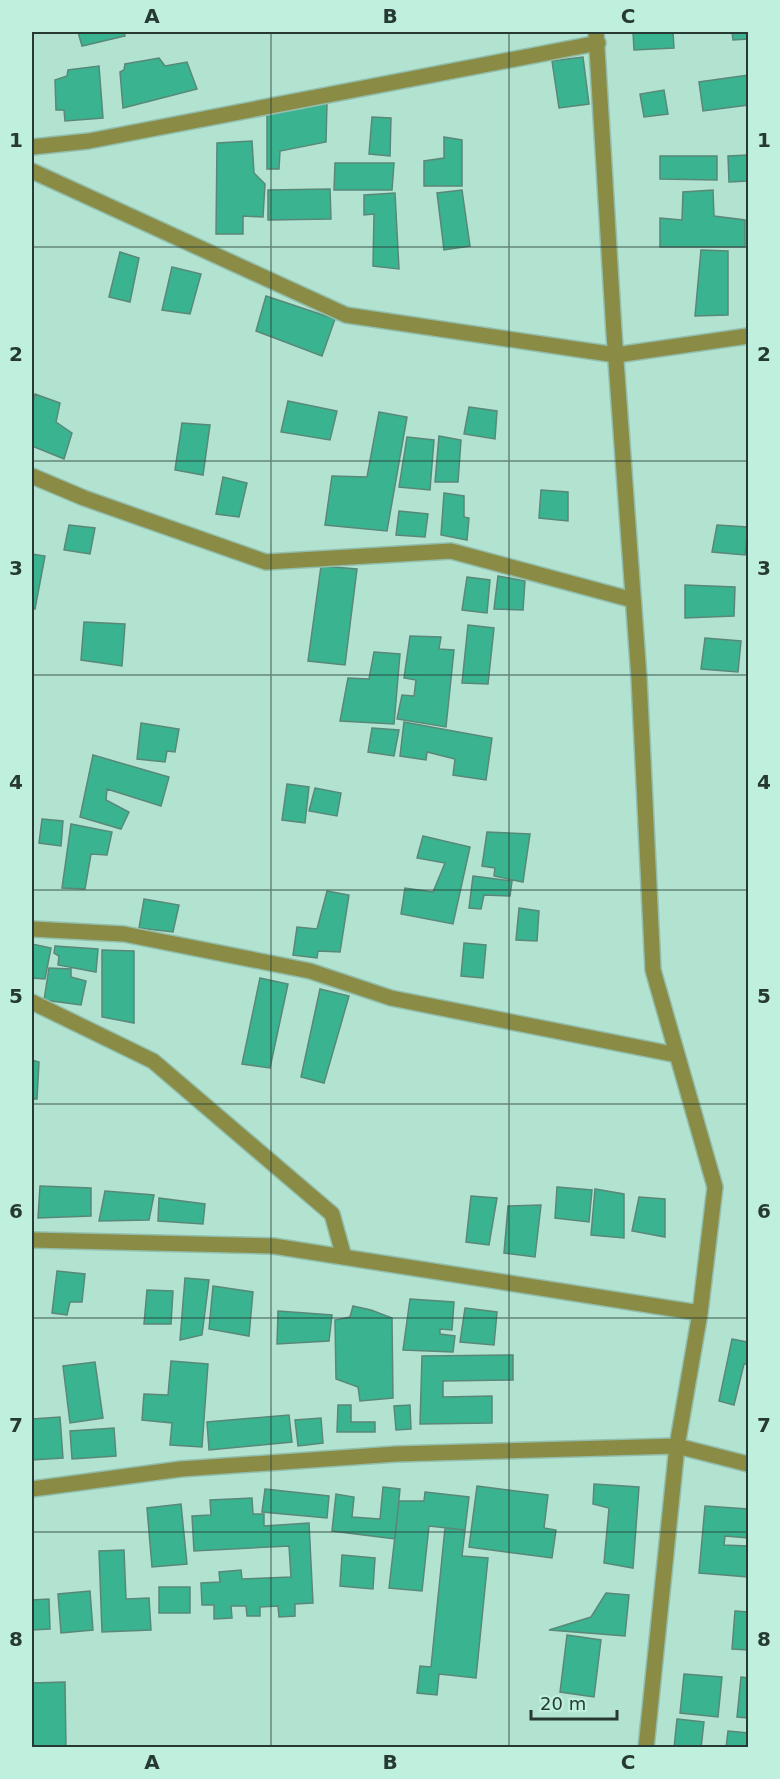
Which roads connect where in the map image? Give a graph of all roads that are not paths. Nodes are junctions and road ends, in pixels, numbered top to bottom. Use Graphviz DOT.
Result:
graph roads {
  1 [pos="597,37"];
  2 [pos="32,147"];
  3 [pos="32,171"];
  4 [pos="748,336"];
  5 [pos="616,355"];
  6 [pos="32,476"];
  7 [pos="633,600"];
  8 [pos="32,928"];
  9 [pos="32,1002"];
  10 [pos="677,1055"];
  11 [pos="32,1240"];
  12 [pos="344,1257"];
  13 [pos="700,1313"];
  14 [pos="677,1446"];
  15 [pos="748,1464"];
  16 [pos="32,1489"];
  17 [pos="646,1748"];
  1 -- 2 [label="street"];
  1 -- 5 [label="street"];
  3 -- 5 [label="street"];
  4 -- 5 [label="street"];
  5 -- 7 [label="street"];
  6 -- 7 [label="street"];
  7 -- 10 [label="street"];
  8 -- 10 [label="street"];
  9 -- 12 [label="street"];
  10 -- 13 [label="street"];
  11 -- 12 [label="street"];
  12 -- 13 [label="street"];
  13 -- 14 [label="street"];
  14 -- 15 [label="street"];
  14 -- 16 [label="street"];
  14 -- 17 [label="street"];
}
